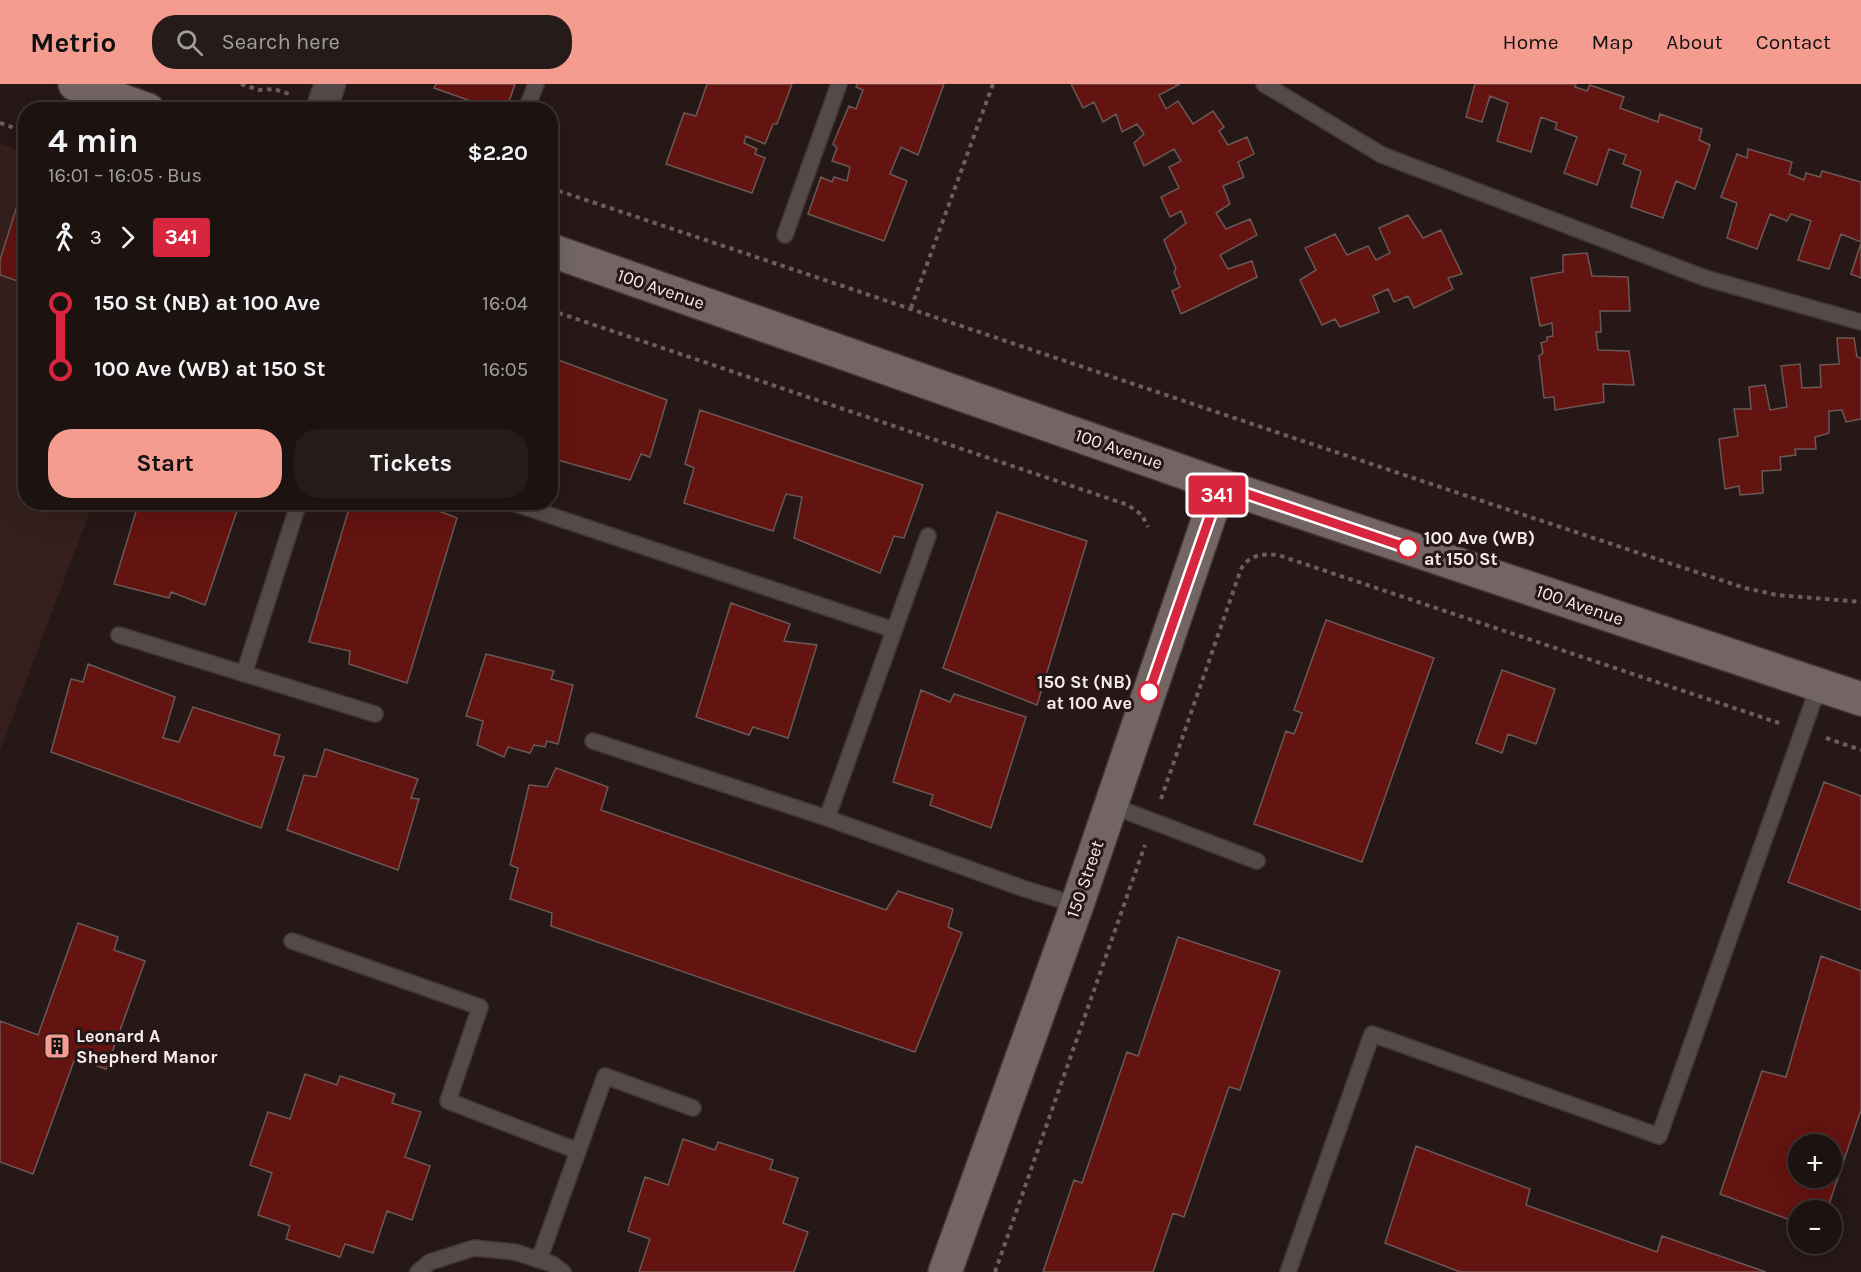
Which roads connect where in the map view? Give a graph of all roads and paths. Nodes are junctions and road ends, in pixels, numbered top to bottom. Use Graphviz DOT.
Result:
graph roads {
  1 [pos="75,84"];
  2 [pos="241,84"];
  3 [pos="330,84"];
  4 [pos="536,84"];
  5 [pos="839,84"];
  6 [pos="993,84"];
  7 [pos="1264,84"];
  8 [pos="274,89"];
  9 [pos="126,102"];
  10 [pos="324,102"];
  11 [pos="529,102"];
  12 [pos="0,123"];
  13 [pos="18,129"];
  14 [pos="558,191"];
  15 [pos="785,235"];
  16 [pos="558,253"];
  17 [pos="911,308"];
  18 [pos="558,313"];
  19 [pos="1861,322"];
  20 [pos="1221,485"];
  21 [pos="296,510"];
  22 [pos="534,510"];
  23 [pos="1148,527"];
  24 [pos="928,536"];
  25 [pos="1861,602"];
  26 [pos="894,630"];
  27 [pos="119,635"];
  28 [pos="244,674"];
  29 [pos="1819,685"];
  30 [pos="1861,699"];
  31 [pos="375,714"];
  32 [pos="1803,731"];
  33 [pos="593,741"];
  34 [pos="1861,750"];
  35 [pos="1110,805"];
  36 [pos="827,818"];
  37 [pos="1153,821"];
  38 [pos="1257,861"];
  39 [pos="1077,905"];
  40 [pos="292,941"];
  41 [pos="693,1108"];
  42 [pos="578,1151"];
  43 [pos="539,1260"];
  44 [pos="418,1272"];
  45 [pos="562,1272"];
  46 [pos="945,1272"];
  47 [pos="995,1272"];
  48 [pos="1288,1272"];
  1 -- 9 [label="main road"];
  2 -- 8 [label="path"];
  3 -- 10 [label="street"];
  4 -- 11 [label="lane"];
  5 -- 15 [label="lane"];
  6 -- 17 [label="path"];
  7 -- 19 [label="lane"];
  12 -- 13 [label="path"];
  14 -- 17 [label="path"];
  16 -- 20 [label="main road, 100 Avenue"];
  17 -- 25 [label="path"];
  18 -- 23 [label="path"];
  20 -- 29 [label="main road, 100 Avenue"];
  20 -- 35 [label="main road, 150 Street"];
  21 -- 28 [label="lane"];
  22 -- 26 [label="lane"];
  24 -- 26 [label="lane"];
  26 -- 36 [label="lane"];
  27 -- 28 [label="lane"];
  28 -- 31 [label="lane"];
  29 -- 30 [label="main road, 100 Avenue"];
  29 -- 32 [label="lane"];
  32 -- 34 [label="path"];
  32 -- 37 [label="path"];
  32 -- 48 [label="lane"];
  33 -- 36 [label="lane"];
  35 -- 37 [label="lane"];
  35 -- 39 [label="main road, 150 Street"];
  36 -- 39 [label="lane"];
  37 -- 38 [label="lane"];
  37 -- 47 [label="path"];
  39 -- 46 [label="main road, 150 Street"];
  40 -- 42 [label="lane"];
  41 -- 42 [label="lane"];
  42 -- 43 [label="lane"];
  43 -- 44 [label="lane"];
  43 -- 45 [label="lane"];
}
